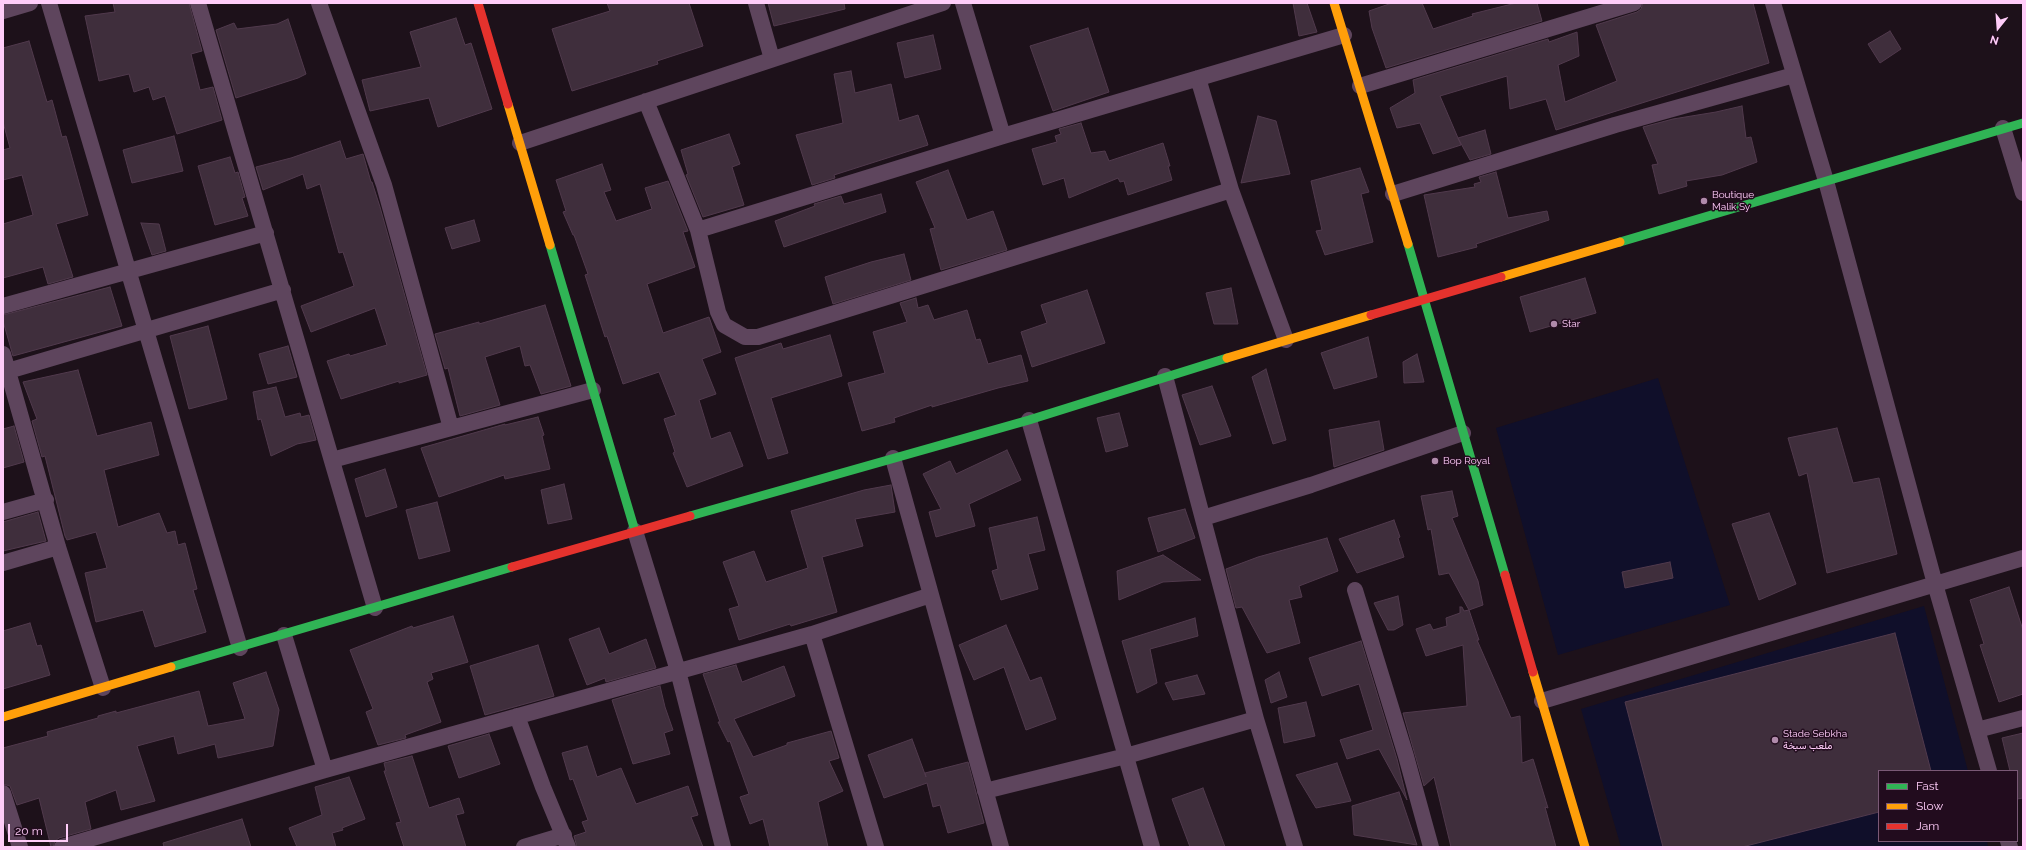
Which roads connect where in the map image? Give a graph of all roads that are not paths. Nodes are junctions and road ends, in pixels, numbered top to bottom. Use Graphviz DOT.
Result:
graph roads {
  1 [pos="30,3"];
  2 [pos="49,3"];
  3 [pos="198,3"];
  4 [pos="319,3"];
  5 [pos="478,3"];
  6 [pos="756,3"];
  7 [pos="943,3"];
  8 [pos="962,3"];
  9 [pos="1334,3"];
  10 [pos="1634,3"];
  11 [pos="1773,3"];
  12 [pos="908,8"];
  13 [pos="3,11"];
  14 [pos="1344,36"];
  15 [pos="772,59"];
  16 [pos="1794,75"];
  17 [pos="1198,78"];
  18 [pos="1360,86"];
  19 [pos="646,101"];
  20 [pos="2023,123"];
  21 [pos="2003,128"];
  22 [pos="1003,136"];
  23 [pos="520,143"];
  24 [pos="1826,181"];
  25 [pos="1231,190"];
  26 [pos="2023,193"];
  27 [pos="1393,194"];
  28 [pos="698,230"];
  29 [pos="266,233"];
  30 [pos="128,271"];
  31 [pos="282,290"];
  32 [pos="1424,299"];
  33 [pos="3,306"];
  34 [pos="146,330"];
  35 [pos="1286,340"];
  36 [pos="3,354"];
  37 [pos="8,371"];
  38 [pos="1165,376"];
  39 [pos="593,390"];
  40 [pos="1029,420"];
  41 [pos="451,428"];
  42 [pos="1463,433"];
  43 [pos="893,458"];
  44 [pos="332,460"];
  45 [pos="46,500"];
  46 [pos="3,512"];
  47 [pos="1203,518"];
  48 [pos="635,531"];
  49 [pos="58,547"];
  50 [pos="2023,558"];
  51 [pos="3,563"];
  52 [pos="1936,584"];
  53 [pos="1355,590"];
  54 [pos="931,595"];
  55 [pos="375,608"];
  56 [pos="812,634"];
  57 [pos="284,635"];
  58 [pos="240,648"];
  59 [pos="678,671"];
  60 [pos="103,688"];
  61 [pos="1542,701"];
  62 [pos="517,716"];
  63 [pos="3,717"];
  64 [pos="2023,718"];
  65 [pos="1256,719"];
  66 [pos="1977,730"];
  67 [pos="1126,756"];
  68 [pos="325,770"];
  69 [pos="1989,770"];
  70 [pos="985,791"];
  71 [pos="3,793"];
  72 [pos="566,841"];
  73 [pos="20,847"];
  74 [pos="62,847"];
  75 [pos="524,847"];
  76 [pos="723,847"];
  77 [pos="876,847"];
  78 [pos="1001,847"];
  79 [pos="1152,847"];
  80 [pos="1295,847"];
  81 [pos="1431,847"];
  82 [pos="1585,847"];
  1 -- 13 [label="street"];
  2 -- 30 [label="street"];
  3 -- 29 [label="street"];
  4 -- 41 [label="street"];
  5 -- 23 [label="street"];
  6 -- 15 [label="street"];
  7 -- 12 [label="street"];
  8 -- 22 [label="street"];
  9 -- 14 [label="street"];
  10 -- 18 [label="street"];
  11 -- 16 [label="street"];
  12 -- 15 [label="street"];
  14 -- 17 [label="street"];
  14 -- 18 [label="street"];
  15 -- 19 [label="street"];
  16 -- 24 [label="street"];
  16 -- 27 [label="street"];
  17 -- 22 [label="street"];
  17 -- 25 [label="street"];
  18 -- 27 [label="street"];
  19 -- 23 [label="street"];
  19 -- 28 [label="street"];
  20 -- 21 [label="street"];
  21 -- 24 [label="street"];
  21 -- 26 [label="street"];
  22 -- 28 [label="street"];
  23 -- 39 [label="street"];
  24 -- 32 [label="street"];
  24 -- 52 [label="street"];
  25 -- 28 [label="street"];
  25 -- 35 [label="street"];
  27 -- 32 [label="street"];
  29 -- 30 [label="street"];
  29 -- 31 [label="street"];
  30 -- 33 [label="street"];
  30 -- 34 [label="street"];
  31 -- 34 [label="street"];
  31 -- 44 [label="street"];
  32 -- 35 [label="street"];
  32 -- 42 [label="street"];
  34 -- 37 [label="street"];
  34 -- 58 [label="street"];
  35 -- 38 [label="street"];
  36 -- 37 [label="street"];
  37 -- 45 [label="street"];
  38 -- 40 [label="street"];
  38 -- 47 [label="street"];
  39 -- 41 [label="street"];
  39 -- 48 [label="street"];
  40 -- 43 [label="street"];
  40 -- 67 [label="street"];
  41 -- 44 [label="street"];
  42 -- 47 [label="street"];
  42 -- 61 [label="street"];
  43 -- 48 [label="street"];
  43 -- 54 [label="street"];
  44 -- 55 [label="street"];
  45 -- 46 [label="street"];
  45 -- 49 [label="street"];
  47 -- 65 [label="street"];
  48 -- 55 [label="street"];
  48 -- 59 [label="street"];
  49 -- 51 [label="street"];
  49 -- 60 [label="street"];
  50 -- 52 [label="street"];
  52 -- 61 [label="street"];
  52 -- 66 [label="street"];
  53 -- 81 [label="street"];
  54 -- 56 [label="street"];
  54 -- 70 [label="street"];
  55 -- 57 [label="street"];
  56 -- 59 [label="street"];
  56 -- 77 [label="street"];
  57 -- 58 [label="street"];
  57 -- 68 [label="street"];
  58 -- 60 [label="street"];
  59 -- 62 [label="street"];
  59 -- 76 [label="street"];
  60 -- 63 [label="street"];
  61 -- 82 [label="street"];
  62 -- 68 [label="street"];
  62 -- 72 [label="street"];
  64 -- 66 [label="street"];
  65 -- 67 [label="street"];
  65 -- 80 [label="street"];
  66 -- 69 [label="street"];
  67 -- 70 [label="street"];
  67 -- 79 [label="street"];
  68 -- 74 [label="street"];
  70 -- 78 [label="street"];
  71 -- 73 [label="street"];
  72 -- 75 [label="street"];
}
